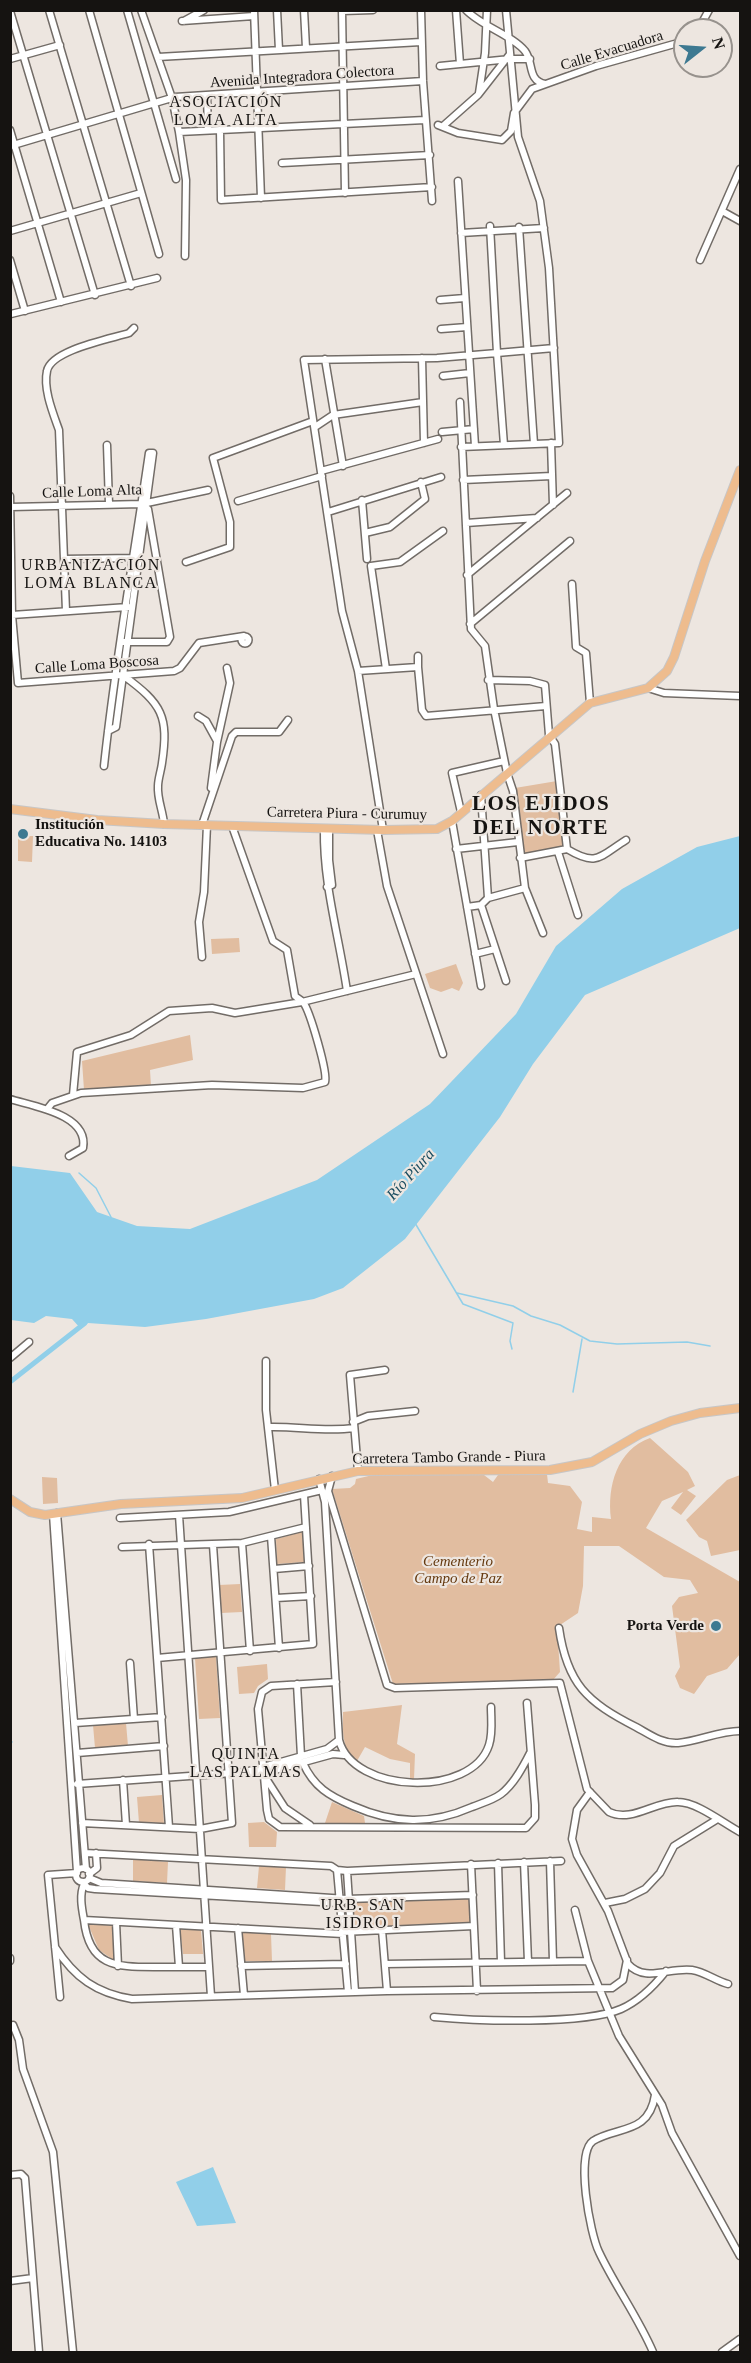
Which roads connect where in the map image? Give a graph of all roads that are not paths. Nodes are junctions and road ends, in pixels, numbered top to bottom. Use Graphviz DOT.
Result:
graph roads {
  1 [pos="50,10"];
  2 [pos="89,10"];
  3 [pos="127,10"];
  4 [pos="141,10"];
  5 [pos="204,10"];
  6 [pos="277,10"];
  7 [pos="303,10"];
  8 [pos="421,10"];
  9 [pos="456,10"];
  10 [pos="466,10"];
  11 [pos="506,10"];
  12 [pos="10,11"];
  13 [pos="342,11"];
  14 [pos="371,11"];
  15 [pos="486,11"];
  16 [pos="254,13"];
  17 [pos="486,26"];
  18 [pos="509,40"];
  19 [pos="421,42"];
  20 [pos="673,44"];
  21 [pos="60,45"];
  22 [pos="342,46"];
  23 [pos="306,48"];
  24 [pos="279,50"];
  25 [pos="256,51"];
  26 [pos="24,55"];
  27 [pos="158,57"];
  28 [pos="509,57"];
  29 [pos="10,58"];
  30 [pos="530,59"];
  31 [pos="484,62"];
  32 [pos="460,64"];
  33 [pos="440,66"];
  34 [pos="423,81"];
  35 [pos="343,85"];
  36 [pos="546,85"];
  37 [pos="257,92"];
  38 [pos="478,95"];
  39 [pos="207,96"];
  40 [pos="171,98"];
  41 [pos="155,103"];
  42 [pos="517,109"];
  43 [pos="120,113"];
  44 [pos="425,120"];
  45 [pos="83,125"];
  46 [pos="344,126"];
  47 [pos="258,129"];
  48 [pos="10,130"];
  49 [pos="208,130"];
  50 [pos="220,130"];
  51 [pos="179,132"];
  52 [pos="47,134"];
  53 [pos="13,145"];
  54 [pos="430,155"];
  55 [pos="345,158"];
  56 [pos="282,163"];
  57 [pos="741,169"];
  58 [pos="176,179"];
  59 [pos="458,181"];
  60 [pos="432,187"];
  61 [pos="141,193"];
  62 [pos="345,193"];
  63 [pos="261,198"];
  64 [pos="432,201"];
  65 [pos="107,204"];
  66 [pos="722,211"];
  67 [pos="73,213"];
  68 [pos="741,221"];
  69 [pos="38,224"];
  70 [pos="519,228"];
  71 [pos="544,228"];
  72 [pos="490,229"];
  73 [pos="10,231"];
  74 [pos="461,233"];
  75 [pos="159,254"];
  76 [pos="185,256"];
  77 [pos="10,260"];
  78 [pos="700,260"];
  79 [pos="157,278"];
  80 [pos="131,286"];
  81 [pos="95,295"];
  82 [pos="465,298"];
  83 [pos="440,300"];
  84 [pos="61,302"];
  85 [pos="25,311"];
  86 [pos="10,314"];
  87 [pos="467,327"];
  88 [pos="134,328"];
  89 [pos="441,329"];
  90 [pos="554,348"];
  91 [pos="527,350"];
  92 [pos="497,353"];
  93 [pos="469,356"];
  94 [pos="422,358"];
  95 [pos="325,360"];
  96 [pos="470,373"];
  97 [pos="443,376"];
  98 [pos="423,402"];
  99 [pos="472,402"];
  100 [pos="333,415"];
  101 [pos="314,424"];
  102 [pos="474,429"];
  103 [pos="461,430"];
  104 [pos="442,432"];
  105 [pos="438,440"];
  106 [pos="424,443"];
  107 [pos="551,443"];
  108 [pos="534,444"];
  109 [pos="107,445"];
  110 [pos="504,445"];
  111 [pos="461,447"];
  112 [pos="475,447"];
  113 [pos="343,466"];
  114 [pos="741,470"];
  115 [pos="322,473"];
  116 [pos="552,476"];
  117 [pos="441,477"];
  118 [pos="463,480"];
  119 [pos="421,482"];
  120 [pos="208,490"];
  121 [pos="567,493"];
  122 [pos="10,496"];
  123 [pos="362,500"];
  124 [pos="238,501"];
  125 [pos="144,503"];
  126 [pos="109,504"];
  127 [pos="553,504"];
  128 [pos="63,505"];
  129 [pos="11,507"];
  130 [pos="328,512"];
  131 [pos="538,518"];
  132 [pos="466,523"];
  133 [pos="443,531"];
  134 [pos="365,533"];
  135 [pos="570,541"];
  136 [pos="136,557"];
  137 [pos="64,559"];
  138 [pos="367,559"];
  139 [pos="186,562"];
  140 [pos="467,575"];
  141 [pos="572,584"];
  142 [pos="129,607"];
  143 [pos="66,611"];
  144 [pos="12,615"];
  145 [pos="470,624"];
  146 [pos="243,638"];
  147 [pos="125,642"];
  148 [pos="418,656"];
  149 [pos="418,667"];
  150 [pos="227,668"];
  151 [pos="386,669"];
  152 [pos="358,671"];
  153 [pos="120,675"];
  154 [pos="488,680"];
  155 [pos="648,688"];
  156 [pos="741,696"];
  157 [pos="590,703"];
  158 [pos="546,706"];
  159 [pos="494,709"];
  160 [pos="198,716"];
  161 [pos="288,720"];
  162 [pos="549,735"];
  163 [pos="217,742"];
  164 [pos="504,761"];
  165 [pos="104,765"];
  166 [pos="507,773"];
  167 [pos="481,795"];
  168 [pos="10,809"];
  169 [pos="207,809"];
  170 [pos="461,812"];
  171 [pos="452,820"];
  172 [pos="164,824"];
  173 [pos="204,825"];
  174 [pos="232,826"];
  175 [pos="327,829"];
  176 [pos="380,830"];
  177 [pos="626,840"];
  178 [pos="518,842"];
  179 [pos="485,846"];
  180 [pos="456,849"];
  181 [pos="567,849"];
  182 [pos="558,852"];
  183 [pos="520,858"];
  184 [pos="525,888"];
  185 [pos="488,898"];
  186 [pos="481,904"];
  187 [pos="467,907"];
  188 [pos="578,915"];
  189 [pos="543,933"];
  190 [pos="495,949"];
  191 [pos="475,954"];
  192 [pos="202,957"];
  193 [pos="416,974"];
  194 [pos="506,981"];
  195 [pos="481,986"];
  196 [pos="347,991"];
  197 [pos="302,1002"];
  198 [pos="443,1054"];
  199 [pos="73,1095"];
  200 [pos="10,1099"];
  201 [pos="48,1108"];
  202 [pos="69,1155"];
  203 [pos="29,1342"];
  204 [pos="10,1358"];
  205 [pos="266,1361"];
  206 [pos="385,1370"];
  207 [pos="741,1408"];
  208 [pos="415,1412"];
  209 [pos="353,1425"];
  210 [pos="268,1426"];
  211 [pos="358,1471"];
  212 [pos="332,1476"];
  213 [pos="319,1479"];
  214 [pos="275,1490"];
  215 [pos="322,1490"];
  216 [pos="304,1495"];
  217 [pos="10,1499"];
  218 [pos="55,1514"];
  219 [pos="179,1515"];
  220 [pos="120,1518"];
  221 [pos="306,1527"];
  222 [pos="272,1536"];
  223 [pos="242,1543"];
  224 [pos="149,1544"];
  225 [pos="181,1545"];
  226 [pos="213,1545"];
  227 [pos="122,1547"];
  228 [pos="309,1566"];
  229 [pos="274,1569"];
  230 [pos="311,1596"];
  231 [pos="276,1598"];
  232 [pos="559,1628"];
  233 [pos="279,1648"];
  234 [pos="250,1651"];
  235 [pos="221,1653"];
  236 [pos="188,1656"];
  237 [pos="157,1658"];
  238 [pos="130,1663"];
  239 [pos="336,1682"];
  240 [pos="297,1684"];
  241 [pos="527,1703"];
  242 [pos="491,1707"];
  243 [pos="162,1717"];
  244 [pos="134,1719"];
  245 [pos="75,1723"];
  246 [pos="741,1731"];
  247 [pos="339,1740"];
  248 [pos="164,1746"];
  249 [pos="530,1751"];
  250 [pos="77,1753"];
  251 [pos="344,1755"];
  252 [pos="302,1760"];
  253 [pos="264,1770"];
  254 [pos="229,1773"];
  255 [pos="197,1775"];
  256 [pos="166,1777"];
  257 [pos="123,1780"];
  258 [pos="71,1784"];
  259 [pos="79,1784"];
  260 [pos="590,1792"];
  261 [pos="700,1809"];
  262 [pos="372,1814"];
  263 [pos="456,1814"];
  264 [pos="716,1820"];
  265 [pos="82,1823"];
  266 [pos="126,1825"];
  267 [pos="169,1827"];
  268 [pos="314,1827"];
  269 [pos="369,1828"];
  270 [pos="200,1829"];
  271 [pos="459,1829"];
  272 [pos="703,1830"];
  273 [pos="741,1832"];
  274 [pos="85,1853"];
  275 [pos="96,1853"];
  276 [pos="202,1859"];
  277 [pos="550,1861"];
  278 [pos="561,1861"];
  279 [pos="524,1862"];
  280 [pos="498,1863"];
  281 [pos="471,1864"];
  282 [pos="337,1870"];
  283 [pos="347,1870"];
  284 [pos="77,1872"];
  285 [pos="88,1874"];
  286 [pos="83,1883"];
  287 [pos="205,1892"];
  288 [pos="473,1894"];
  289 [pos="347,1899"];
  290 [pos="338,1900"];
  291 [pos="605,1903"];
  292 [pos="575,1910"];
  293 [pos="84,1920"];
  294 [pos="116,1922"];
  295 [pos="176,1925"];
  296 [pos="474,1926"];
  297 [pos="207,1927"];
  298 [pos="238,1928"];
  299 [pos="382,1930"];
  300 [pos="345,1932"];
  301 [pos="55,1947"];
  302 [pos="627,1960"];
  303 [pos="553,1961"];
  304 [pos="588,1961"];
  305 [pos="476,1962"];
  306 [pos="501,1962"];
  307 [pos="528,1962"];
  308 [pos="346,1964"];
  309 [pos="385,1964"];
  310 [pos="118,1966"];
  311 [pos="241,1966"];
  312 [pos="179,1967"];
  313 [pos="209,1967"];
  314 [pos="666,1970"];
  315 [pos="728,1984"];
  316 [pos="601,1989"];
  317 [pos="387,1991"];
  318 [pos="477,1991"];
  319 [pos="351,1992"];
  320 [pos="244,1995"];
  321 [pos="211,1996"];
  322 [pos="60,1997"];
  323 [pos="610,2013"];
  324 [pos="434,2017"];
  325 [pos="11,2024"];
  326 [pos="656,2095"];
  327 [pos="10,2175"];
  328 [pos="741,2256"];
  329 [pos="33,2278"];
  330 [pos="10,2281"];
  331 [pos="741,2339"];
  332 [pos="39,2352"];
  333 [pos="73,2352"];
  334 [pos="652,2352"];
  335 [pos="722,2352"];
  1 -- 21 [label="street"];
  2 -- 43 [label="street"];
  3 -- 41 [label="street"];
  4 -- 27 [label="street"];
  5 -- 16 [label="street"];
  6 -- 24 [label="street"];
  7 -- 23 [label="street"];
  8 -- 19 [label="street"];
  9 -- 32 [label="street"];
  10 -- 17 [label="street"];
  11 -- 18 [label="street"];
  12 -- 26 [label="street"];
  13 -- 14 [label="street"];
  13 -- 22 [label="street"];
  15 -- 17 [label="street"];
  16 -- 25 [label="street"];
  17 -- 18 [label="street"];
  17 -- 31 [label="street"];
  18 -- 28 [label="street"];
  18 -- 30 [label="street"];
  19 -- 22 [label="street"];
  19 -- 34 [label="street"];
  20 -- 36 [label="street, Calle Evacuadora"];
  21 -- 26 [label="street"];
  21 -- 45 [label="street"];
  22 -- 23 [label="street"];
  22 -- 35 [label="street"];
  23 -- 24 [label="street"];
  24 -- 25 [label="street"];
  25 -- 27 [label="street"];
  25 -- 37 [label="street"];
  26 -- 29 [label="street"];
  26 -- 52 [label="street"];
  27 -- 40 [label="street"];
  28 -- 30 [label="street"];
  28 -- 31 [label="street"];
  28 -- 38 [label="street"];
  28 -- 42 [label="street"];
  30 -- 36 [label="street"];
  31 -- 32 [label="street"];
  31 -- 38 [label="street"];
  32 -- 33 [label="street"];
  34 -- 35 [label="street, Avenida Integradora Colectora"];
  34 -- 44 [label="street"];
  35 -- 37 [label="street, Avenida Integradora Colectora"];
  35 -- 46 [label="street"];
  36 -- 42 [label="street, Calle Evacuadora"];
  37 -- 39 [label="street, Avenida Integradora Colectora"];
  37 -- 47 [label="street"];
  38 -- 42 [label="street"];
  39 -- 40 [label="street, Avenida Integradora Colectora"];
  39 -- 49 [label="street"];
  40 -- 41 [label="street, Avenida Integradora Colectora"];
  40 -- 51 [label="street"];
  41 -- 43 [label="street, Avenida Integradora Colectora"];
  41 -- 58 [label="street"];
  42 -- 71 [label="street"];
  43 -- 45 [label="street, Avenida Integradora Colectora"];
  43 -- 61 [label="street"];
  44 -- 46 [label="street"];
  44 -- 54 [label="street"];
  45 -- 52 [label="street, Avenida Integradora Colectora"];
  45 -- 65 [label="street"];
  46 -- 47 [label="street"];
  46 -- 55 [label="street"];
  47 -- 50 [label="street"];
  47 -- 63 [label="street"];
  48 -- 53 [label="street"];
  49 -- 50 [label="street"];
  49 -- 51 [label="street"];
  50 -- 63 [label="street"];
  51 -- 76 [label="street"];
  52 -- 53 [label="street, Avenida Integradora Colectora"];
  52 -- 67 [label="street"];
  53 -- 69 [label="street"];
  54 -- 55 [label="street"];
  54 -- 60 [label="street"];
  55 -- 56 [label="street"];
  55 -- 62 [label="street"];
  57 -- 66 [label="street"];
  59 -- 74 [label="street"];
  60 -- 62 [label="street"];
  60 -- 64 [label="street"];
  61 -- 65 [label="street"];
  61 -- 75 [label="street"];
  62 -- 63 [label="street"];
  65 -- 67 [label="street"];
  65 -- 80 [label="street"];
  66 -- 68 [label="street"];
  66 -- 78 [label="street"];
  67 -- 69 [label="street"];
  67 -- 81 [label="street"];
  69 -- 73 [label="street"];
  69 -- 84 [label="street"];
  70 -- 71 [label="street"];
  70 -- 72 [label="street"];
  70 -- 91 [label="street"];
  71 -- 90 [label="street"];
  72 -- 74 [label="street"];
  72 -- 92 [label="street"];
  74 -- 82 [label="street"];
  77 -- 85 [label="street"];
  79 -- 80 [label="street"];
  80 -- 81 [label="street"];
  81 -- 84 [label="street"];
  82 -- 83 [label="street"];
  82 -- 87 [label="street"];
  84 -- 85 [label="street"];
  85 -- 86 [label="street"];
  87 -- 89 [label="street"];
  87 -- 93 [label="street"];
  88 -- 128 [label="street"];
  90 -- 91 [label="street"];
  90 -- 107 [label="street"];
  91 -- 92 [label="street"];
  91 -- 108 [label="street"];
  92 -- 93 [label="street"];
  92 -- 110 [label="street"];
  93 -- 94 [label="street"];
  93 -- 96 [label="street"];
  94 -- 95 [label="street"];
  94 -- 98 [label="street"];
  95 -- 100 [label="street"];
  95 -- 101 [label="street"];
  96 -- 97 [label="street"];
  96 -- 99 [label="street"];
  98 -- 100 [label="street"];
  98 -- 106 [label="street"];
  99 -- 102 [label="street"];
  99 -- 103 [label="street"];
  100 -- 101 [label="street"];
  100 -- 113 [label="street"];
  101 -- 115 [label="street"];
  101 -- 139 [label="street"];
  102 -- 103 [label="street"];
  102 -- 112 [label="street"];
  103 -- 104 [label="street"];
  103 -- 111 [label="street"];
  105 -- 106 [label="street"];
  106 -- 113 [label="street"];
  107 -- 108 [label="street"];
  107 -- 116 [label="street"];
  108 -- 110 [label="street"];
  109 -- 126 [label="street"];
  110 -- 112 [label="street"];
  111 -- 112 [label="street"];
  111 -- 118 [label="street"];
  113 -- 115 [label="street"];
  114 -- 155 [label="main road"];
  115 -- 124 [label="street"];
  115 -- 130 [label="street"];
  116 -- 118 [label="street"];
  116 -- 127 [label="street"];
  117 -- 119 [label="street"];
  118 -- 132 [label="street"];
  119 -- 123 [label="street"];
  119 -- 134 [label="street"];
  120 -- 125 [label="street, Calle Loma Alta"];
  121 -- 127 [label="street"];
  122 -- 129 [label="street"];
  123 -- 130 [label="street"];
  123 -- 134 [label="street"];
  125 -- 125 [label="street"];
  125 -- 126 [label="street, Calle Loma Alta"];
  125 -- 136 [label="street"];
  125 -- 147 [label="street"];
  126 -- 128 [label="street, Calle Loma Alta"];
  127 -- 131 [label="street"];
  128 -- 129 [label="street, Calle Loma Alta"];
  128 -- 137 [label="street"];
  129 -- 144 [label="street"];
  130 -- 152 [label="street"];
  131 -- 132 [label="street"];
  131 -- 140 [label="street"];
  132 -- 140 [label="street"];
  133 -- 151 [label="street"];
  134 -- 138 [label="street"];
  135 -- 145 [label="street"];
  136 -- 137 [label="street"];
  136 -- 142 [label="street"];
  137 -- 143 [label="street"];
  140 -- 145 [label="street"];
  141 -- 157 [label="street"];
  142 -- 143 [label="street"];
  142 -- 147 [label="street"];
  143 -- 144 [label="street"];
  144 -- 153 [label="street, Calle Loma Boscosa"];
  145 -- 154 [label="street"];
  146 -- 153 [label="street, Calle Loma Boscosa"];
  147 -- 153 [label="street"];
  148 -- 149 [label="street"];
  149 -- 151 [label="street"];
  149 -- 159 [label="street"];
  150 -- 163 [label="street"];
  151 -- 152 [label="street"];
  152 -- 176 [label="street"];
  153 -- 165 [label="street"];
  153 -- 172 [label="street"];
  154 -- 158 [label="street"];
  154 -- 159 [label="street"];
  155 -- 156 [label="street"];
  155 -- 157 [label="main road, Carretera Piura - Curumuy"];
  157 -- 162 [label="main road, Carretera Piura - Curumuy"];
  158 -- 159 [label="street"];
  158 -- 162 [label="street"];
  159 -- 164 [label="street"];
  160 -- 163 [label="street"];
  161 -- 169 [label="street"];
  162 -- 166 [label="main road, Carretera Piura - Curumuy"];
  162 -- 181 [label="street"];
  163 -- 169 [label="street"];
  164 -- 166 [label="street"];
  164 -- 170 [label="street"];
  166 -- 167 [label="main road, Carretera Piura - Curumuy"];
  166 -- 178 [label="street"];
  167 -- 170 [label="main road, Carretera Piura - Curumuy"];
  167 -- 179 [label="street"];
  168 -- 172 [label="main road, Carretera Piura - Curumuy"];
  169 -- 173 [label="street"];
  170 -- 171 [label="main road, Carretera Piura - Curumuy"];
  171 -- 176 [label="main road, Carretera Piura - Curumuy"];
  171 -- 180 [label="street"];
  172 -- 173 [label="main road, Carretera Piura - Curumuy"];
  173 -- 174 [label="main road, Carretera Piura - Curumuy"];
  173 -- 192 [label="street"];
  174 -- 175 [label="main road, Carretera Piura - Curumuy"];
  174 -- 197 [label="street"];
  175 -- 176 [label="main road, Carretera Piura - Curumuy"];
  175 -- 196 [label="street"];
  176 -- 193 [label="street"];
  177 -- 181 [label="street"];
  178 -- 179 [label="street"];
  178 -- 183 [label="street"];
  179 -- 180 [label="street"];
  179 -- 185 [label="street"];
  180 -- 187 [label="street"];
  181 -- 182 [label="street"];
  182 -- 183 [label="street"];
  182 -- 188 [label="street"];
  183 -- 184 [label="street"];
  184 -- 185 [label="street"];
  184 -- 189 [label="street"];
  185 -- 186 [label="street"];
  186 -- 187 [label="street"];
  186 -- 190 [label="street"];
  187 -- 191 [label="street"];
  190 -- 191 [label="street"];
  190 -- 194 [label="street"];
  191 -- 195 [label="street"];
  193 -- 196 [label="street"];
  193 -- 198 [label="street"];
  196 -- 197 [label="street"];
  197 -- 199 [label="street"];
  197 -- 199 [label="street"];
  199 -- 201 [label="street"];
  200 -- 201 [label="street"];
  201 -- 202 [label="street"];
  203 -- 204 [label="street"];
  205 -- 210 [label="street"];
  206 -- 209 [label="street"];
  207 -- 211 [label="main road, Carretera Tambo Grande - Piura"];
  208 -- 209 [label="street"];
  209 -- 210 [label="street"];
  209 -- 211 [label="street"];
  210 -- 214 [label="street"];
  211 -- 212 [label="main road, Carretera Tambo Grande - Piura"];
  212 -- 213 [label="main road, Carretera Tambo Grande - Piura"];
  212 -- 260 [label="street"];
  213 -- 214 [label="main road, Carretera Tambo Grande - Piura"];
  213 -- 215 [label="street"];
  214 -- 218 [label="main road, Carretera Tambo Grande - Piura"];
  215 -- 216 [label="street"];
  215 -- 239 [label="street"];
  216 -- 219 [label="street"];
  216 -- 221 [label="street"];
  217 -- 218 [label="main road, Carretera Tambo Grande - Piura"];
  218 -- 245 [label="street"];
  218 -- 258 [label="street"];
  219 -- 220 [label="street"];
  219 -- 225 [label="street"];
  221 -- 222 [label="street"];
  221 -- 228 [label="street"];
  222 -- 223 [label="street"];
  222 -- 229 [label="street"];
  223 -- 226 [label="street"];
  223 -- 234 [label="street"];
  224 -- 225 [label="street"];
  224 -- 227 [label="street"];
  224 -- 237 [label="street"];
  225 -- 226 [label="street"];
  225 -- 236 [label="street"];
  226 -- 235 [label="street"];
  228 -- 229 [label="street"];
  228 -- 230 [label="street"];
  229 -- 231 [label="street"];
  230 -- 231 [label="street"];
  230 -- 233 [label="street"];
  231 -- 233 [label="street"];
  232 -- 246 [label="street"];
  233 -- 234 [label="street"];
  234 -- 235 [label="street"];
  235 -- 236 [label="street"];
  235 -- 254 [label="street"];
  236 -- 237 [label="street"];
  236 -- 255 [label="street"];
  237 -- 243 [label="street"];
  238 -- 244 [label="street"];
  239 -- 240 [label="street"];
  239 -- 247 [label="street"];
  240 -- 252 [label="street"];
  240 -- 253 [label="street"];
  241 -- 249 [label="street"];
  242 -- 251 [label="street"];
  243 -- 244 [label="street"];
  243 -- 248 [label="street"];
  244 -- 245 [label="street"];
  245 -- 250 [label="street"];
  247 -- 251 [label="street"];
  247 -- 252 [label="street"];
  248 -- 250 [label="street"];
  248 -- 256 [label="street"];
  249 -- 263 [label="street"];
  249 -- 271 [label="street"];
  250 -- 259 [label="street"];
  251 -- 252 [label="street"];
  252 -- 253 [label="street"];
  252 -- 262 [label="street"];
  253 -- 254 [label="street"];
  253 -- 268 [label="street"];
  253 -- 268 [label="street"];
  254 -- 255 [label="street"];
  254 -- 270 [label="street"];
  255 -- 256 [label="street"];
  255 -- 270 [label="street"];
  256 -- 257 [label="street"];
  256 -- 267 [label="street"];
  257 -- 259 [label="street"];
  257 -- 266 [label="street"];
  258 -- 259 [label="street"];
  258 -- 284 [label="street"];
  259 -- 265 [label="street"];
  260 -- 261 [label="street"];
  260 -- 291 [label="street"];
  261 -- 264 [label="street"];
  261 -- 272 [label="street"];
  262 -- 263 [label="street"];
  262 -- 269 [label="street"];
  263 -- 271 [label="street"];
  264 -- 272 [label="street"];
  264 -- 273 [label="street"];
  265 -- 266 [label="street"];
  265 -- 274 [label="street"];
  266 -- 267 [label="street"];
  267 -- 270 [label="street"];
  268 -- 269 [label="street"];
  269 -- 271 [label="street"];
  270 -- 276 [label="street"];
  272 -- 291 [label="street"];
  274 -- 275 [label="street"];
  274 -- 285 [label="street"];
  275 -- 276 [label="street"];
  275 -- 285 [label="street"];
  276 -- 282 [label="street"];
  276 -- 287 [label="street"];
  277 -- 278 [label="street"];
  277 -- 279 [label="street"];
  277 -- 303 [label="street"];
  279 -- 280 [label="street"];
  279 -- 307 [label="street"];
  280 -- 281 [label="street"];
  280 -- 306 [label="street"];
  281 -- 283 [label="street"];
  281 -- 288 [label="street"];
  282 -- 283 [label="street"];
  282 -- 290 [label="street"];
  283 -- 289 [label="street"];
  284 -- 285 [label="street"];
  284 -- 286 [label="street"];
  284 -- 301 [label="street"];
  285 -- 286 [label="street"];
  285 -- 287 [label="street"];
  286 -- 287 [label="street"];
  286 -- 293 [label="street"];
  287 -- 290 [label="street"];
  287 -- 297 [label="street"];
  288 -- 289 [label="street"];
  288 -- 296 [label="street"];
  289 -- 290 [label="street"];
  289 -- 300 [label="street"];
  290 -- 300 [label="street"];
  291 -- 302 [label="street"];
  292 -- 304 [label="street"];
  293 -- 294 [label="street"];
  293 -- 310 [label="street"];
  294 -- 295 [label="street"];
  294 -- 310 [label="street"];
  295 -- 297 [label="street"];
  295 -- 312 [label="street"];
  296 -- 299 [label="street"];
  296 -- 305 [label="street"];
  297 -- 298 [label="street"];
  297 -- 313 [label="street"];
  298 -- 300 [label="street"];
  298 -- 311 [label="street"];
  299 -- 300 [label="street"];
  299 -- 309 [label="street"];
  300 -- 308 [label="street"];
  300 -- 319 [label="street"];
  301 -- 321 [label="street"];
  301 -- 322 [label="street"];
  302 -- 314 [label="street"];
  302 -- 316 [label="street"];
  303 -- 304 [label="street"];
  303 -- 307 [label="street"];
  304 -- 316 [label="street"];
  305 -- 306 [label="street"];
  305 -- 309 [label="street"];
  305 -- 318 [label="street"];
  306 -- 307 [label="street"];
  308 -- 311 [label="street"];
  308 -- 319 [label="street"];
  309 -- 317 [label="street"];
  310 -- 312 [label="street"];
  311 -- 320 [label="street"];
  312 -- 313 [label="street"];
  313 -- 321 [label="street"];
  314 -- 315 [label="street"];
  314 -- 323 [label="street"];
  316 -- 318 [label="street"];
  316 -- 323 [label="street"];
  317 -- 318 [label="street"];
  317 -- 319 [label="street"];
  319 -- 320 [label="street"];
  320 -- 321 [label="street"];
  323 -- 324 [label="street"];
  323 -- 326 [label="street"];
  325 -- 333 [label="street"];
  326 -- 328 [label="street"];
  326 -- 334 [label="street"];
  327 -- 329 [label="street"];
  329 -- 330 [label="street"];
  329 -- 332 [label="street"];
  331 -- 335 [label="street"];
}
